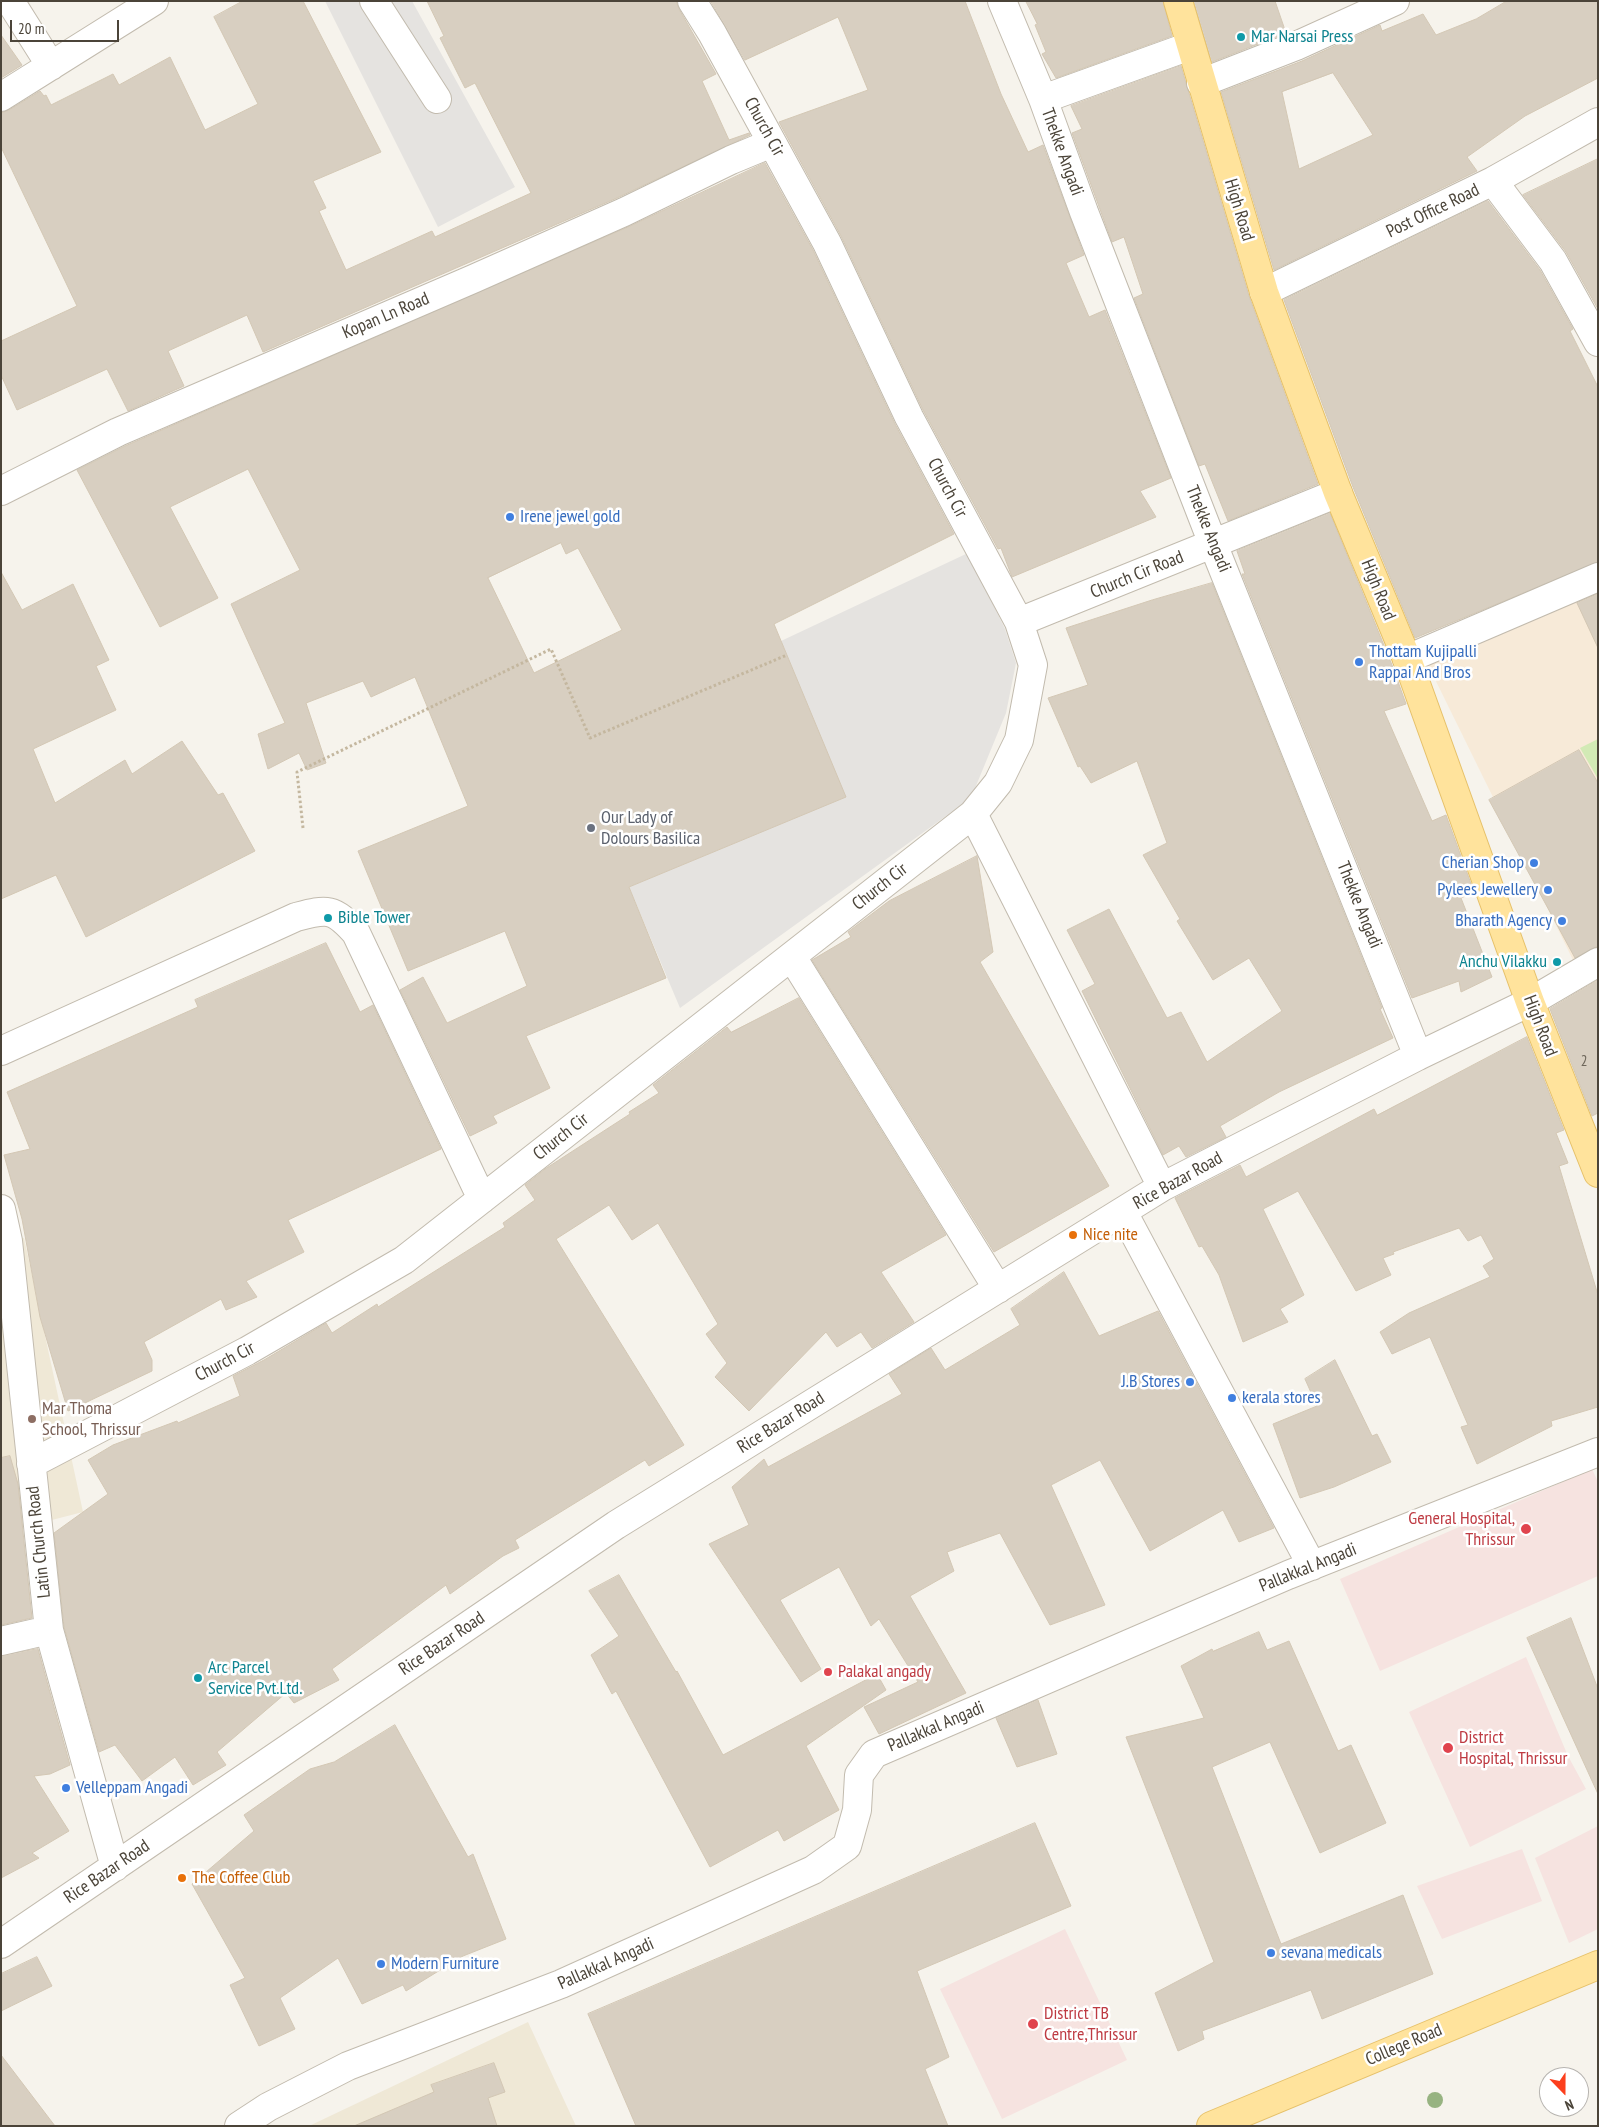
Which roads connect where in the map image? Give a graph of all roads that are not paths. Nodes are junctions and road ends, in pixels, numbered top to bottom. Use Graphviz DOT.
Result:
graph roads {
  1 [pos="10,1"];
  2 [pos="154,1"];
  3 [pos="374,1"];
  4 [pos="692,1"];
  5 [pos="1002,1"];
  6 [pos="1178,1"];
  7 [pos="1396,1"];
  8 [pos="1190,46"];
  9 [pos="51,66"];
  10 [pos="1201,83"];
  11 [pos="1,97"];
  12 [pos="1043,98"];
  13 [pos="436,99"];
  14 [pos="1598,122"];
  15 [pos="772,143"];
  16 [pos="1493,181"];
  17 [pos="1264,292"];
  18 [pos="1598,342"];
  19 [pos="1,491"];
  20 [pos="1338,493"];
  21 [pos="1213,544"];
  22 [pos="1598,577"];
  23 [pos="1019,622"];
  24 [pos="1407,659"];
  25 [pos="973,814"];
  26 [pos="792,957"];
  27 [pos="1598,962"];
  28 [pos="1530,1002"];
  29 [pos="1,1051"];
  30 [pos="1418,1056"];
  31 [pos="1589,1129"];
  32 [pos="1598,1174"];
  33 [pos="1162,1187"];
  34 [pos="482,1199"];
  35 [pos="1,1209"];
  36 [pos="1123,1212"];
  37 [pos="4,1242"];
  38 [pos="998,1289"];
  39 [pos="1598,1452"];
  40 [pos="31,1464"];
  41 [pos="1312,1566"];
  42 [pos="49,1630"];
  43 [pos="1,1641"];
  44 [pos="115,1867"];
  45 [pos="1,1944"];
  46 [pos="1598,1965"];
  47 [pos="239,2126"];
  48 [pos="1211,2126"];
  1 -- 9 [label="street"];
  2 -- 9 [label="street"];
  3 -- 13 [label="street"];
  4 -- 15 [label="street, Church Cir"];
  5 -- 12 [label="street, Thekke Angadi"];
  6 -- 8 [label="main road, High Road"];
  7 -- 10 [label="street"];
  8 -- 10 [label="main road, High Road"];
  8 -- 12 [label="street"];
  9 -- 11 [label="street"];
  10 -- 17 [label="main road, High Road"];
  12 -- 21 [label="street, Thekke Angadi"];
  14 -- 16 [label="street, Post Office Road"];
  15 -- 19 [label="street, Kopan Ln Road"];
  15 -- 23 [label="street, Church Cir"];
  16 -- 17 [label="street, Post Office Road"];
  16 -- 18 [label="street"];
  17 -- 20 [label="main road, High Road"];
  20 -- 21 [label="street, Church Cir Road"];
  20 -- 24 [label="main road, High Road"];
  21 -- 23 [label="street, Church Cir Road"];
  21 -- 30 [label="street, Thekke Angadi"];
  22 -- 24 [label="street"];
  23 -- 25 [label="street, Church Cir"];
  24 -- 28 [label="main road, High Road"];
  25 -- 26 [label="street, Church Cir"];
  25 -- 33 [label="street"];
  26 -- 34 [label="street, Church Cir"];
  26 -- 38 [label="street"];
  27 -- 28 [label="street, Rice Bazar Road"];
  28 -- 30 [label="street, Rice Bazar Road"];
  28 -- 31 [label="main road, High Road"];
  29 -- 34 [label="street"];
  30 -- 33 [label="street, Rice Bazar Road"];
  31 -- 32 [label="main road, High Road"];
  33 -- 36 [label="street, Rice Bazar Road"];
  34 -- 40 [label="street, Church Cir"];
  35 -- 37 [label="street, Latin Church Road"];
  36 -- 38 [label="street, Rice Bazar Road"];
  36 -- 41 [label="street"];
  37 -- 40 [label="street, Latin Church Road"];
  38 -- 44 [label="street, Rice Bazar Road"];
  39 -- 41 [label="street, Pallakkal Angadi"];
  40 -- 42 [label="street, Latin Church Road"];
  41 -- 47 [label="street, Pallakkal Angadi"];
  42 -- 43 [label="street"];
  42 -- 44 [label="street, Latin Church Road"];
  44 -- 45 [label="street, Rice Bazar Road"];
  46 -- 48 [label="main road, College Road"];
}
